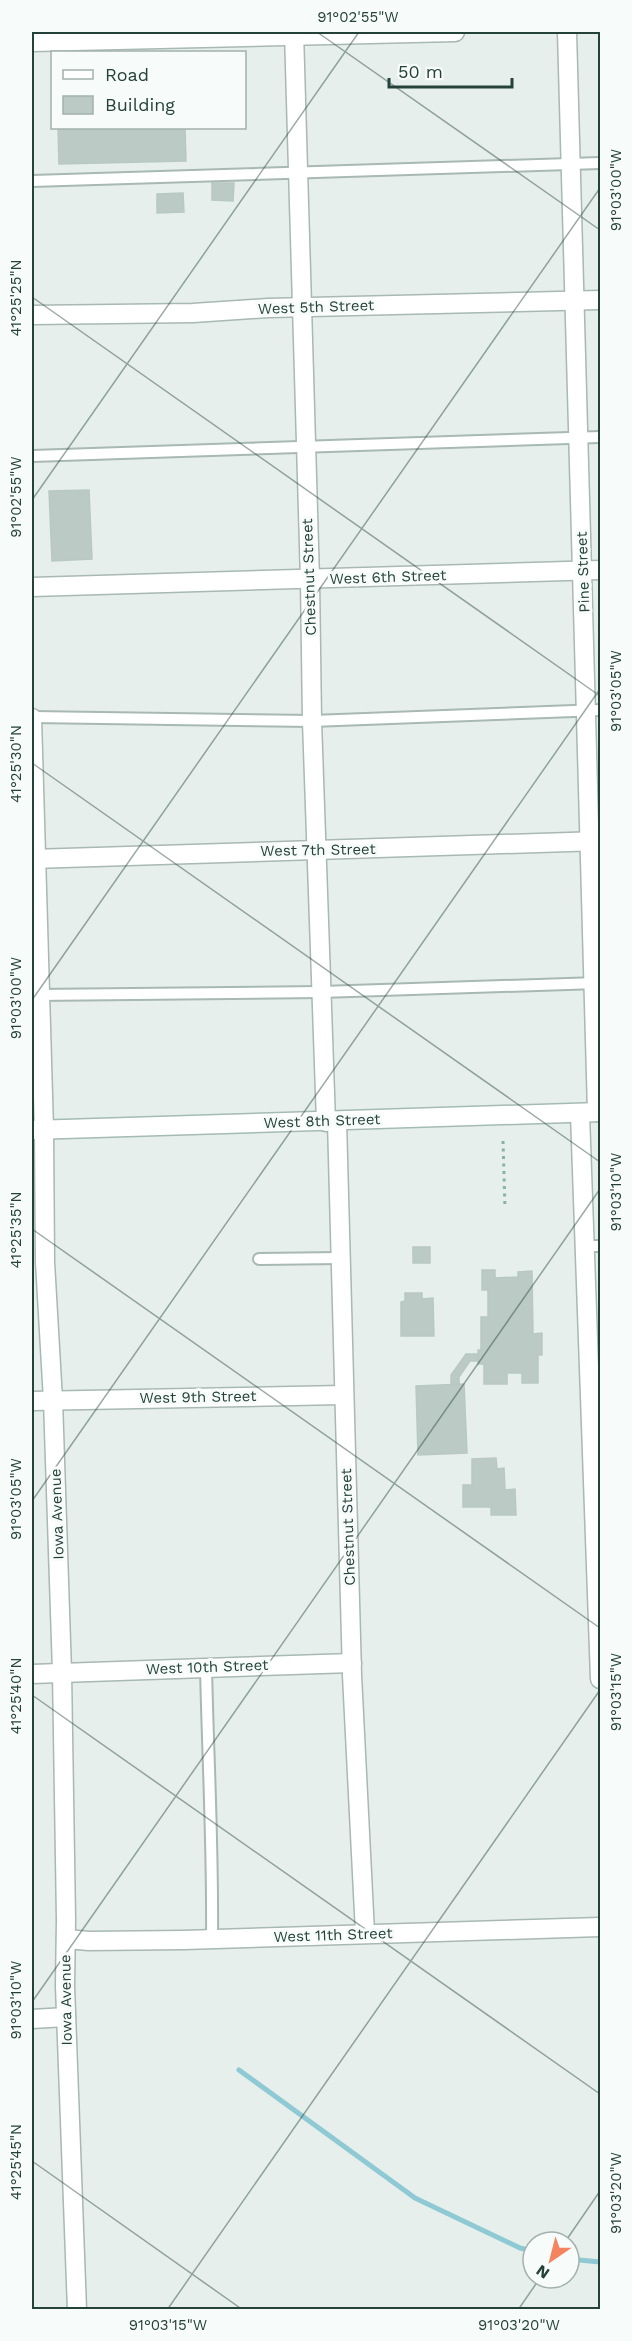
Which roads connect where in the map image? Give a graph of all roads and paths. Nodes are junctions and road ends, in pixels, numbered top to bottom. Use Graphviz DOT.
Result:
graph roads {
  1 [pos="455,32"];
  2 [pos="567,32"];
  3 [pos="294,34"];
  4 [pos="32,42"];
  5 [pos="600,163"];
  6 [pos="572,164"];
  7 [pos="298,174"];
  8 [pos="32,181"];
  9 [pos="575,300"];
  10 [pos="600,300"];
  11 [pos="302,308"];
  12 [pos="32,315"];
  13 [pos="600,437"];
  14 [pos="578,438"];
  15 [pos="305,447"];
  16 [pos="32,456"];
  17 [pos="592,570"];
  18 [pos="310,580"];
  19 [pos="32,586"];
  20 [pos="594,710"];
  21 [pos="32,718"];
  22 [pos="312,721"];
  23 [pos="596,841"];
  24 [pos="318,849"];
  25 [pos="34,859"];
  26 [pos="598,983"];
  27 [pos="321,992"];
  28 [pos="35,995"];
  29 [pos="593,1112"];
  30 [pos="332,1121"];
  31 [pos="38,1130"];
  32 [pos="503,1141"];
  33 [pos="505,1208"];
  34 [pos="593,1246"];
  35 [pos="341,1258"];
  36 [pos="259,1259"];
  37 [pos="38,1262"];
  38 [pos="343,1395"];
  39 [pos="53,1400"];
  40 [pos="32,1401"];
  41 [pos="352,1663"];
  42 [pos="206,1668"];
  43 [pos="62,1672"];
  44 [pos="32,1674"];
  45 [pos="600,1678"];
  46 [pos="600,1927"];
  47 [pos="365,1933"];
  48 [pos="212,1938"];
  49 [pos="66,1939"];
  50 [pos="66,2017"];
  51 [pos="32,2019"];
  52 [pos="76,2310"];
  1 -- 3 [label="street"];
  2 -- 6 [label="street, Pine Street"];
  3 -- 4 [label="street"];
  3 -- 7 [label="street, Chestnut Street"];
  5 -- 6 [label="lane"];
  6 -- 7 [label="lane"];
  6 -- 9 [label="street, Pine Street"];
  7 -- 8 [label="lane"];
  7 -- 11 [label="street, Chestnut Street"];
  9 -- 10 [label="street, West 5th Street"];
  9 -- 11 [label="street, West 5th Street"];
  9 -- 14 [label="street, Pine Street"];
  11 -- 12 [label="street, West 5th Street"];
  11 -- 15 [label="street, Chestnut Street"];
  13 -- 14 [label="lane"];
  14 -- 15 [label="lane"];
  14 -- 17 [label="street, Pine Street"];
  15 -- 16 [label="lane"];
  15 -- 18 [label="street, Chestnut Street"];
  17 -- 18 [label="street, West 6th Street"];
  17 -- 20 [label="street, Pine Street"];
  18 -- 19 [label="street, West 6th Street"];
  18 -- 22 [label="street, Chestnut Street"];
  20 -- 22 [label="lane"];
  20 -- 23 [label="street, Pine Street"];
  21 -- 22 [label="lane"];
  21 -- 25 [label="street, Iowa Avenue"];
  22 -- 24 [label="street, Chestnut Street"];
  23 -- 24 [label="street, West 7th Street"];
  23 -- 26 [label="street, Pine Street"];
  24 -- 25 [label="street, West 7th Street"];
  24 -- 27 [label="street, Chestnut Street"];
  25 -- 28 [label="street, Iowa Avenue"];
  26 -- 27 [label="lane"];
  26 -- 29 [label="street, Pine Street"];
  27 -- 28 [label="lane"];
  27 -- 30 [label="street, Chestnut Street"];
  28 -- 31 [label="street, Iowa Avenue"];
  29 -- 30 [label="street, West 8th Street"];
  29 -- 34 [label="street, Pine Street"];
  30 -- 31 [label="street, West 8th Street"];
  30 -- 35 [label="street, Chestnut Street"];
  31 -- 37 [label="street, Iowa Avenue"];
  32 -- 33 [label="path"];
  34 -- 45 [label="street, Pine Street"];
  35 -- 36 [label="lane"];
  35 -- 38 [label="street, Chestnut Street"];
  37 -- 39 [label="street, Iowa Avenue"];
  38 -- 39 [label="street, West 9th Street"];
  38 -- 41 [label="street, Chestnut Street"];
  39 -- 40 [label="street, West 9th Street"];
  39 -- 43 [label="street, Iowa Avenue"];
  41 -- 42 [label="street, West 10th Street"];
  41 -- 47 [label="street, Chestnut Street"];
  42 -- 43 [label="street, West 10th Street"];
  42 -- 48 [label="lane"];
  43 -- 44 [label="street, West 10th Street"];
  43 -- 49 [label="street, Iowa Avenue"];
  46 -- 47 [label="street, West 11th Street"];
  47 -- 48 [label="street, West 11th Street"];
  48 -- 49 [label="street, West 11th Street"];
  49 -- 50 [label="street, Iowa Avenue"];
  50 -- 51 [label="street"];
  50 -- 52 [label="street, Iowa Avenue"];
}
